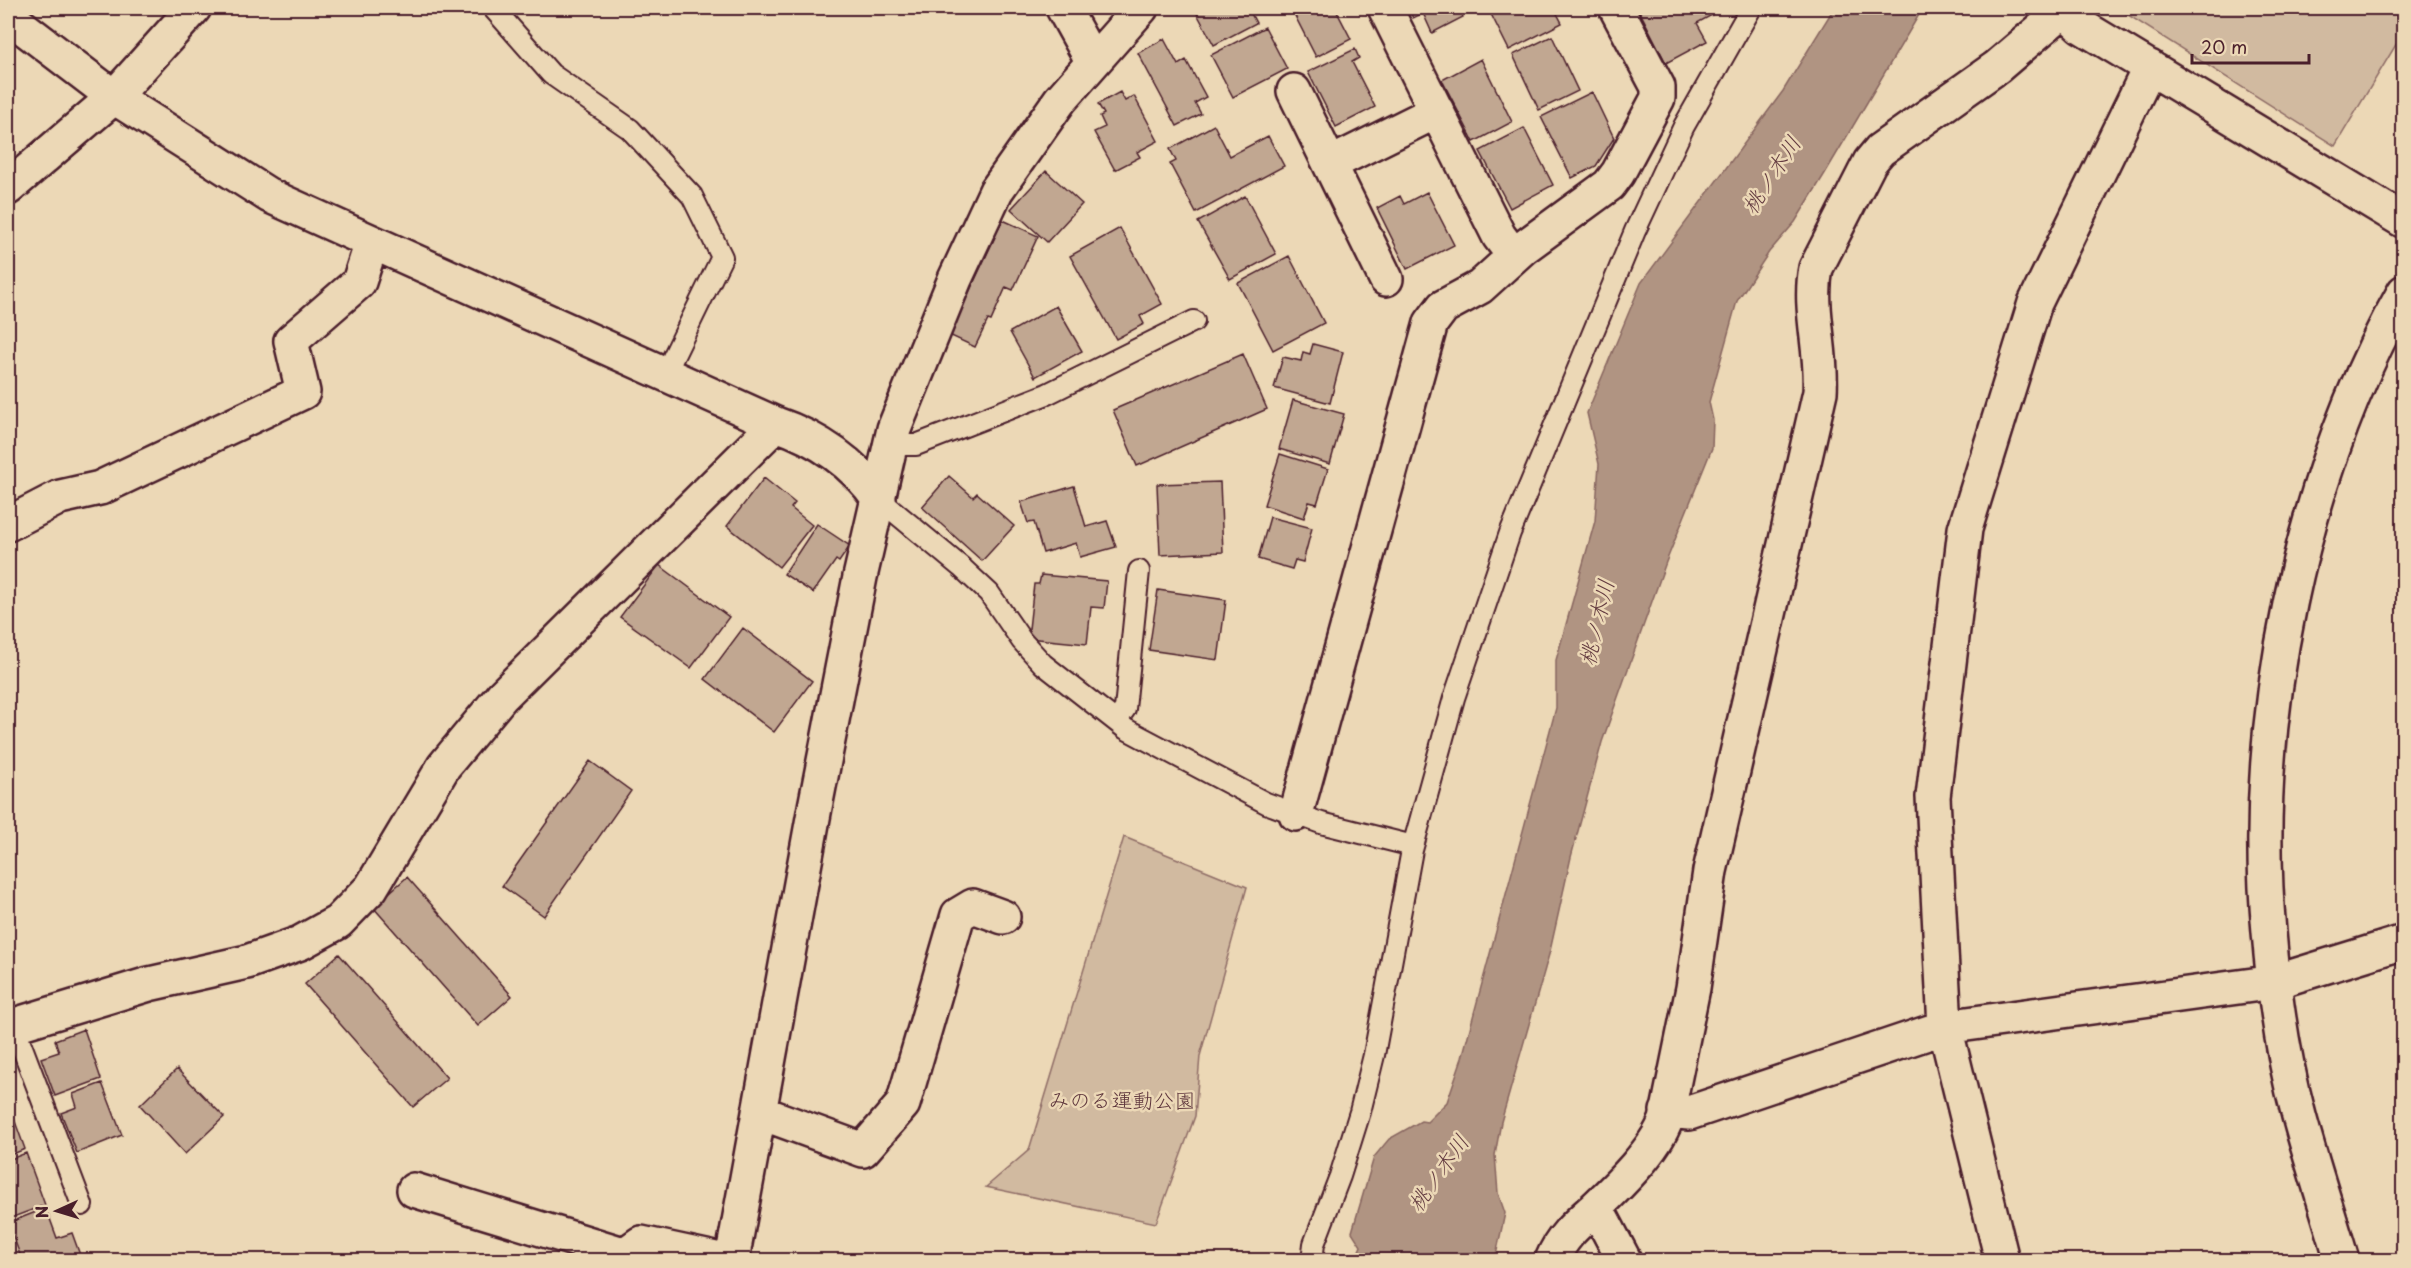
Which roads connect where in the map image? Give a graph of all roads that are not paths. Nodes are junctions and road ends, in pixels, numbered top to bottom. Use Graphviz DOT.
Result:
graph roads {
  1 [pos="194,8"];
  2 [pos="493,8"];
  3 [pos="1063,8"];
  4 [pos="1141,8"];
  5 [pos="1385,8"];
  6 [pos="1616,8"];
  7 [pos="1751,8"];
  8 [pos="2065,9"];
  9 [pos="8,16"];
  10 [pos="1093,62"];
  11 [pos="2150,67"];
  12 [pos="1294,91"];
  13 [pos="114,97"];
  14 [pos="1437,111"];
  15 [pos="1330,164"];
  16 [pos="8,188"];
  17 [pos="2403,221"];
  18 [pos="372,242"];
  19 [pos="1514,256"];
  20 [pos="1386,279"];
  21 [pos="2403,292"];
  22 [pos="1194,321"];
  23 [pos="665,374"];
  24 [pos="776,424"];
  25 [pos="891,445"];
  26 [pos="879,499"];
  27 [pos="8,524"];
  28 [pos="1139,572"];
  29 [pos="1116,722"];
  30 [pos="1296,814"];
  31 [pos="1412,850"];
  32 [pos="1003,917"];
  33 [pos="2403,942"];
  34 [pos="2275,982"];
  35 [pos="11,1026"];
  36 [pos="1945,1027"];
  37 [pos="1667,1111"];
  38 [pos="759,1112"];
  39 [pos="414,1190"];
  40 [pos="82,1205"];
  41 [pos="1596,1207"];
  42 [pos="620,1257"];
  43 [pos="720,1260"];
  44 [pos="732,1260"];
  45 [pos="1312,1260"];
  46 [pos="1552,1260"];
  47 [pos="1624,1260"];
  48 [pos="2002,1260"];
  49 [pos="2342,1260"];
  1 -- 13 [label="street"];
  2 -- 23 [label="lane"];
  3 -- 10 [label="street"];
  4 -- 10 [label="street"];
  5 -- 14 [label="street"];
  6 -- 19 [label="street"];
  7 -- 31 [label="lane"];
  8 -- 11 [label="street"];
  8 -- 37 [label="street"];
  9 -- 13 [label="street"];
  10 -- 25 [label="street"];
  11 -- 17 [label="street"];
  11 -- 36 [label="street"];
  12 -- 15 [label="street"];
  13 -- 16 [label="street"];
  13 -- 18 [label="street"];
  14 -- 15 [label="street"];
  14 -- 19 [label="street"];
  15 -- 20 [label="street"];
  18 -- 23 [label="street"];
  18 -- 27 [label="street"];
  19 -- 30 [label="street"];
  21 -- 34 [label="street"];
  22 -- 25 [label="lane"];
  23 -- 24 [label="street"];
  24 -- 26 [label="street"];
  24 -- 35 [label="street"];
  25 -- 26 [label="street"];
  26 -- 29 [label="lane"];
  26 -- 38 [label="street"];
  28 -- 29 [label="lane"];
  29 -- 30 [label="lane"];
  30 -- 31 [label="lane"];
  31 -- 45 [label="lane"];
  32 -- 38 [label="street"];
  33 -- 34 [label="street"];
  34 -- 36 [label="street"];
  34 -- 49 [label="street"];
  35 -- 40 [label="lane"];
  36 -- 37 [label="street"];
  36 -- 48 [label="street"];
  37 -- 41 [label="street"];
  38 -- 44 [label="street"];
  39 -- 42 [label="street"];
  41 -- 46 [label="street"];
  41 -- 47 [label="street"];
  42 -- 43 [label="street"];
}
